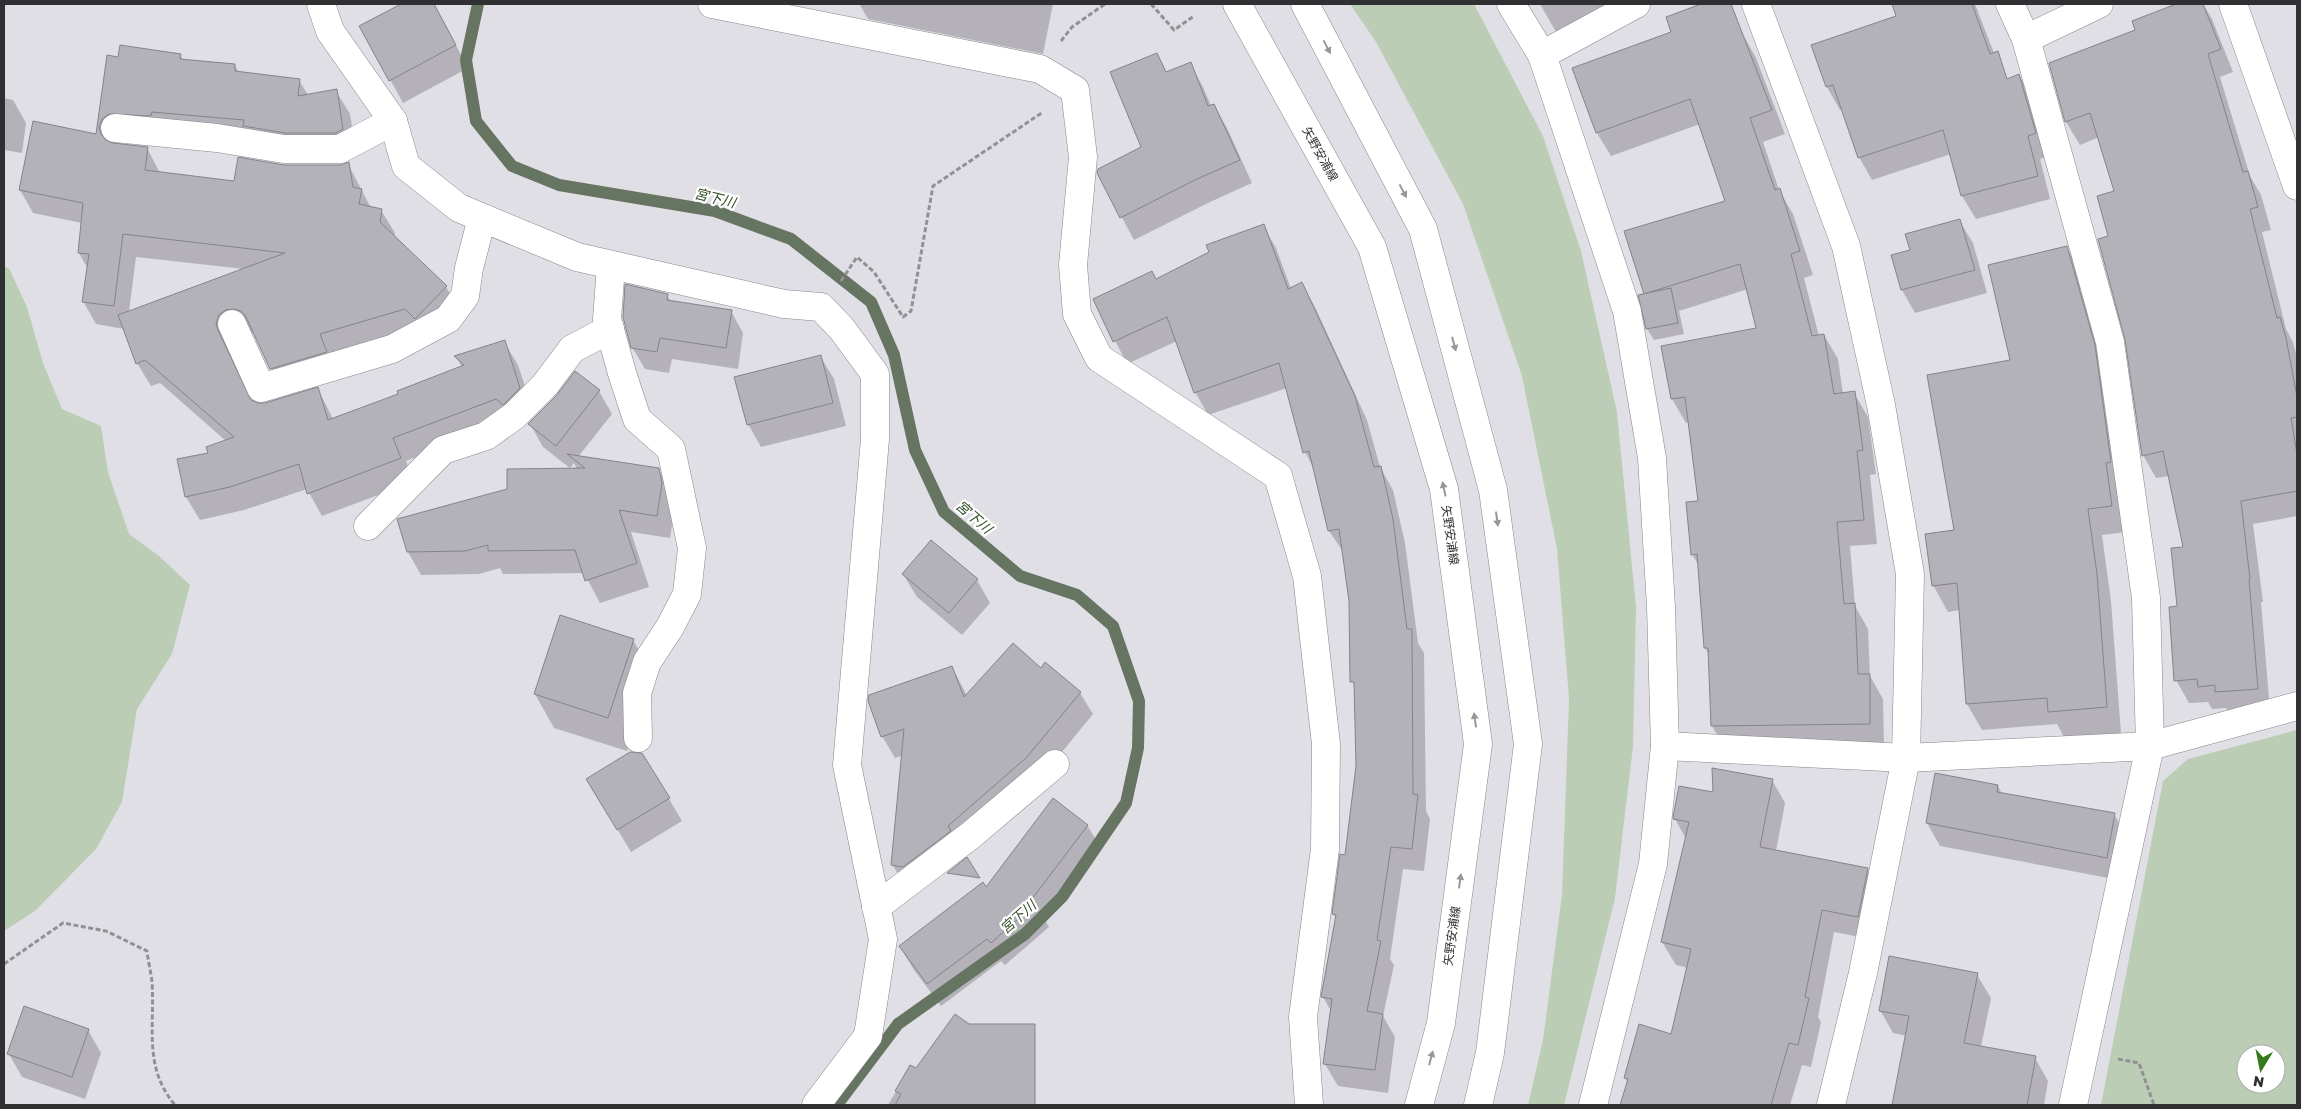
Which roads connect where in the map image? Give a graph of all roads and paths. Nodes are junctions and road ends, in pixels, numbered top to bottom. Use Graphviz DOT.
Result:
graph roads {
  1 [pos="321,4"];
  2 [pos="712,4"];
  3 [pos="1105,4"];
  4 [pos="1150,4"];
  5 [pos="1237,4"];
  6 [pos="1305,4"];
  7 [pos="1511,4"];
  8 [pos="1636,4"];
  9 [pos="1756,4"];
  10 [pos="2010,4"];
  11 [pos="2100,4"];
  12 [pos="2233,4"];
  13 [pos="1194,16"];
  14 [pos="1072,27"];
  15 [pos="2026,39"];
  16 [pos="1542,55"];
  17 [pos="1075,90"];
  18 [pos="393,121"];
  19 [pos="115,128"];
  20 [pos="2297,186"];
  21 [pos="482,218"];
  22 [pos="611,266"];
  23 [pos="850,270"];
  24 [pos="232,324"];
  25 [pos="610,329"];
  26 [pos="368,526"];
  27 [pos="2297,706"];
  28 [pos="638,738"];
  29 [pos="1665,746"];
  30 [pos="2150,746"];
  31 [pos="1906,758"];
  32 [pos="1055,764"];
  33 [pos="876,907"];
  34 [pos="4,964"];
  35 [pos="2084,1054"];
  36 [pos="175,1105"];
  37 [pos="816,1105"];
  38 [pos="1309,1105"];
  39 [pos="1419,1105"];
  40 [pos="1478,1105"];
  41 [pos="1593,1105"];
  42 [pos="1831,1105"];
  43 [pos="2073,1105"];
  44 [pos="2154,1105"];
  1 -- 18 [label="street"];
  2 -- 17 [label="street"];
  3 -- 14 [label="path"];
  4 -- 13 [label="path"];
  39 -- 5 [label="street, 矢野安浦線, one-way"];
  6 -- 40 [label="street, one-way"];
  7 -- 16 [label="street"];
  8 -- 16 [label="street"];
  9 -- 31 [label="street"];
  10 -- 15 [label="street"];
  11 -- 15 [label="street"];
  12 -- 20 [label="street"];
  15 -- 30 [label="street"];
  16 -- 29 [label="street"];
  17 -- 23 [label="path"];
  17 -- 38 [label="street"];
  18 -- 19 [label="street"];
  18 -- 21 [label="street"];
  21 -- 22 [label="street"];
  21 -- 24 [label="street"];
  22 -- 25 [label="street"];
  22 -- 33 [label="street"];
  25 -- 26 [label="street"];
  25 -- 28 [label="street"];
  27 -- 30 [label="street"];
  29 -- 31 [label="street"];
  29 -- 41 [label="street"];
  30 -- 31 [label="street"];
  30 -- 35 [label="street"];
  31 -- 42 [label="street"];
  32 -- 33 [label="street"];
  33 -- 37 [label="street"];
  34 -- 36 [label="path"];
  35 -- 43 [label="street"];
  35 -- 44 [label="path"];
}
